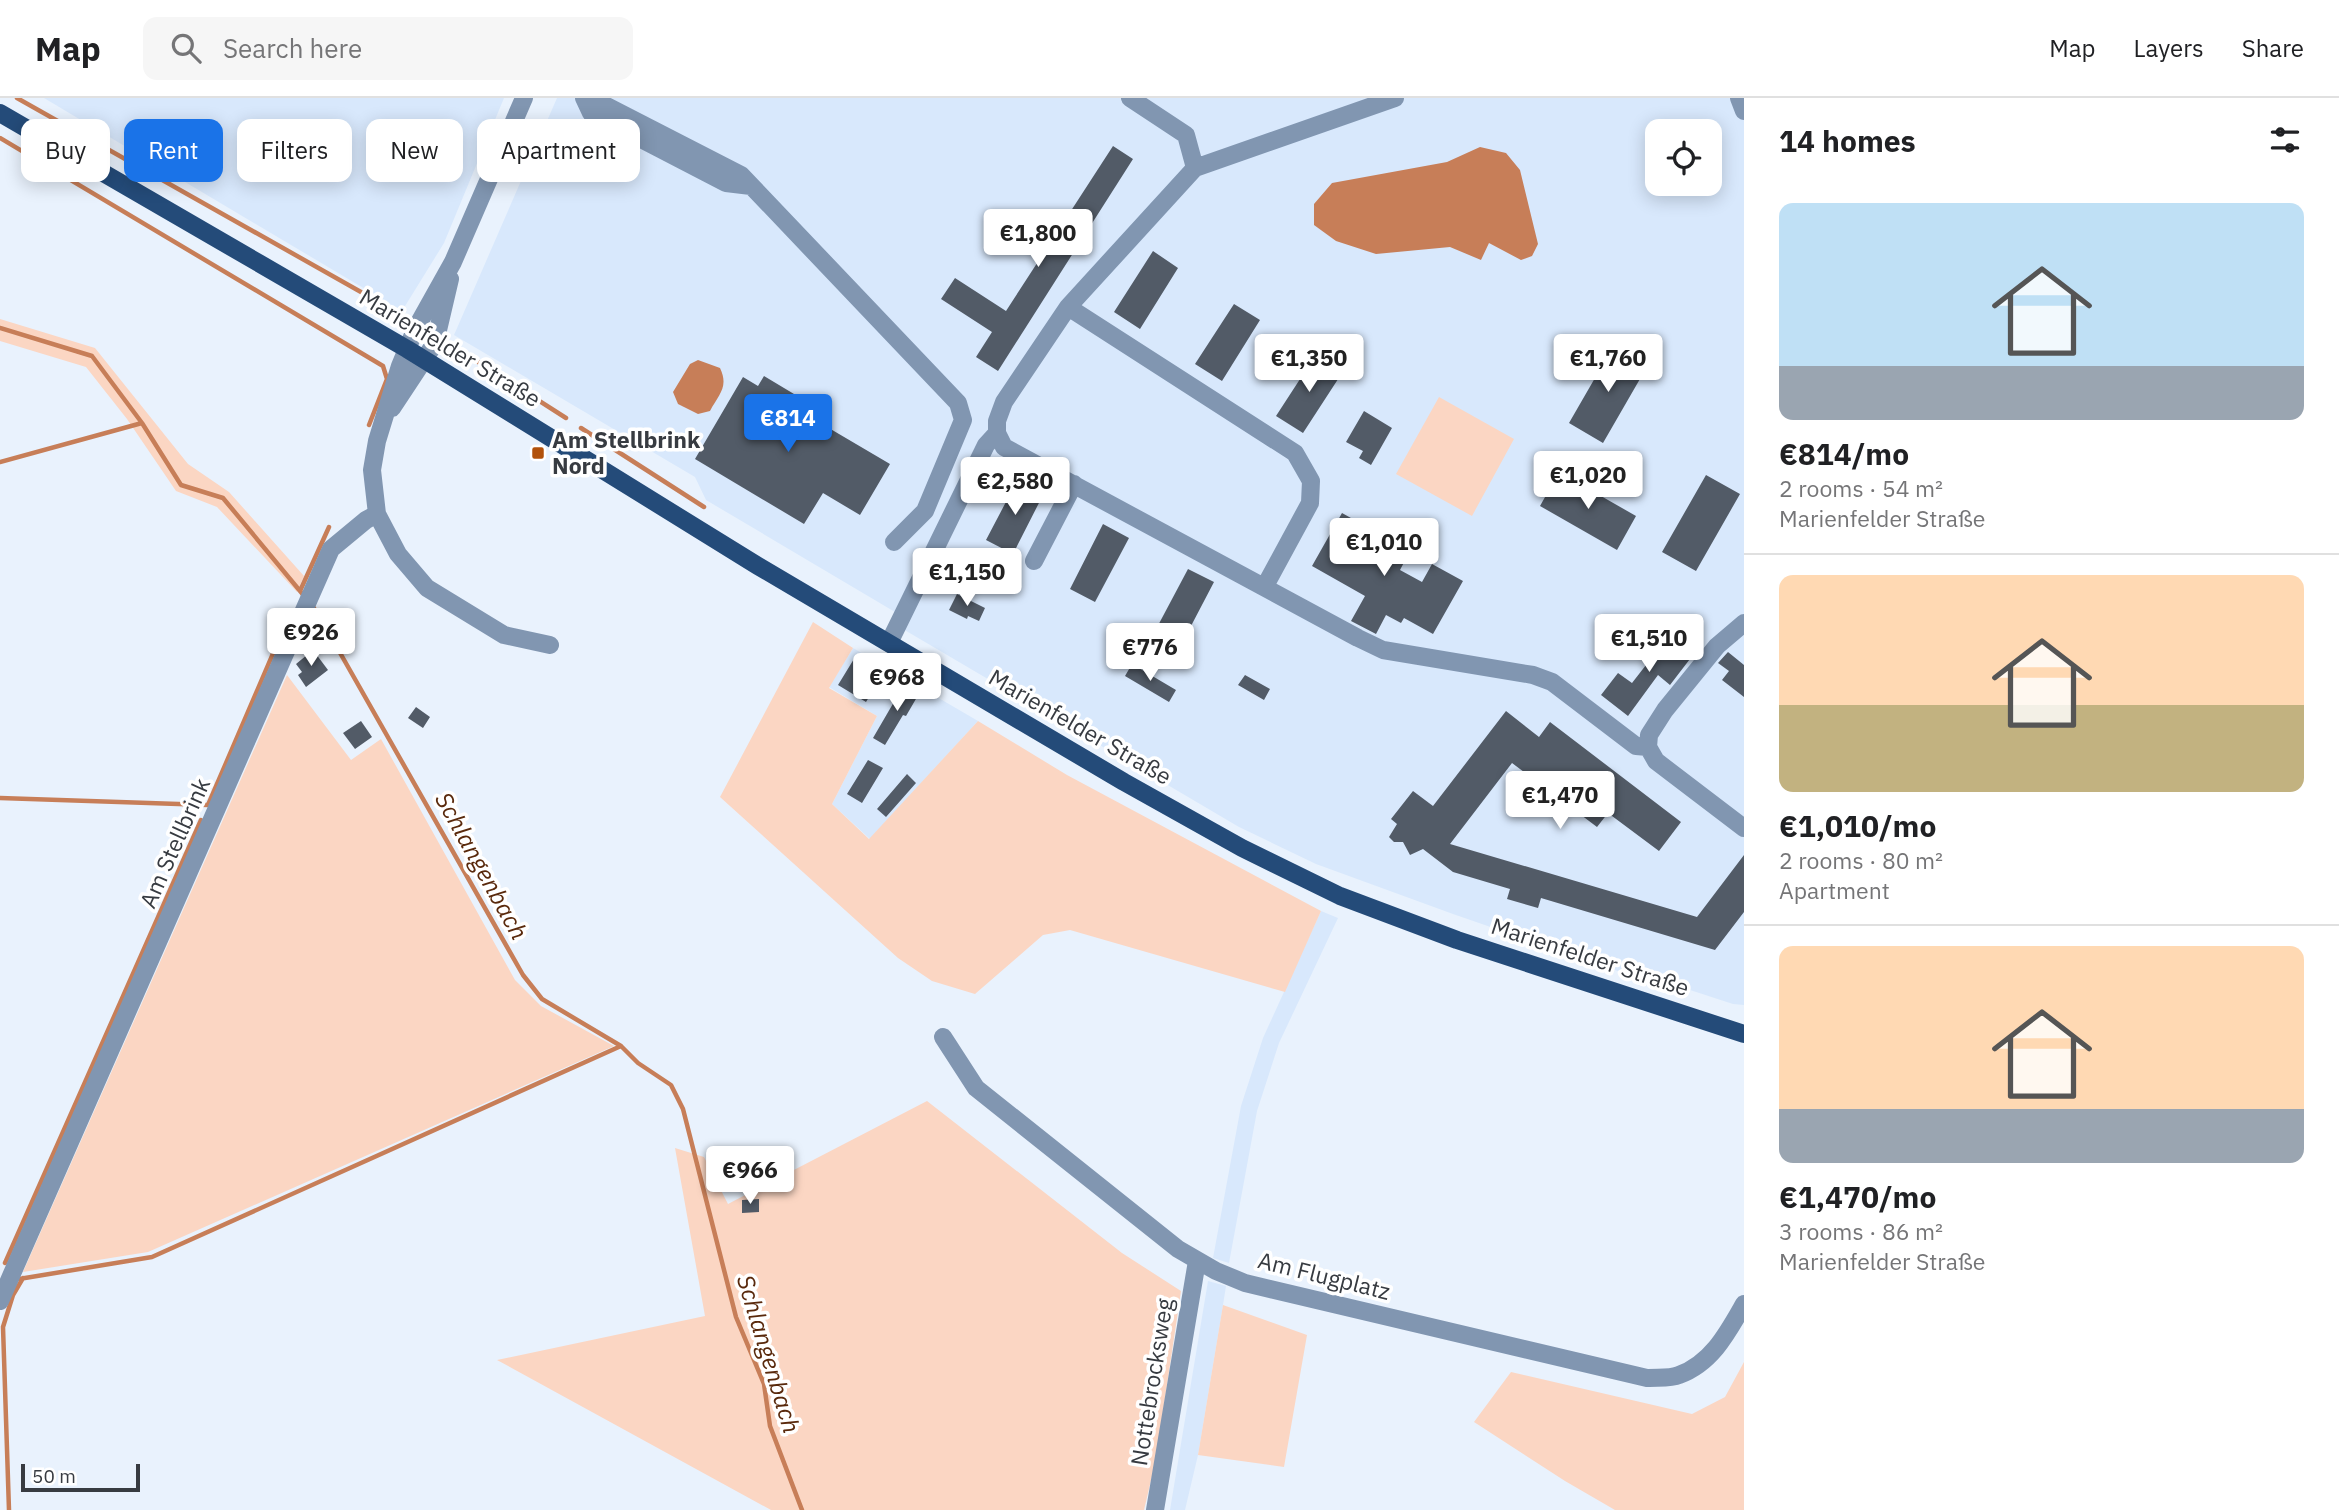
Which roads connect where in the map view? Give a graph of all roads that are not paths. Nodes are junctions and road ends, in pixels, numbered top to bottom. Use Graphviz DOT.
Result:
graph roads {
  1 [pos="524,98"];
  2 [pos="584,98"];
  3 [pos="591,98"];
  4 [pos="1130,98"];
  5 [pos="1395,98"];
  6 [pos="1739,98"];
  7 [pos="1744,111"];
  8 [pos="0,113"];
  9 [pos="1195,168"];
  10 [pos="751,186"];
  11 [pos="453,262"];
  12 [pos="1068,307"];
  13 [pos="407,349"];
  14 [pos="426,360"];
  15 [pos="386,416"];
  16 [pos="997,433"];
  17 [pos="1074,484"];
  18 [pos="377,514"];
  19 [pos="894,542"];
  20 [pos="1034,561"];
  21 [pos="1265,586"];
  22 [pos="1744,623"];
  23 [pos="889,643"];
  24 [pos="550,645"];
  25 [pos="1648,747"];
  26 [pos="1744,828"];
  27 [pos="1744,1034"];
  28 [pos="943,1037"];
  29 [pos="1197,1261"];
  30 [pos="0,1301"];
  31 [pos="1744,1304"];
  32 [pos="1155,1510"];
  1 -- 11 [label="street"];
  2 -- 10 [label="street"];
  3 -- 10 [label="street"];
  4 -- 9 [label="street"];
  5 -- 9 [label="street"];
  6 -- 7 [label="street"];
  8 -- 13 [label="main road, Marienfelder Straße"];
  9 -- 12 [label="street"];
  10 -- 19 [label="street"];
  11 -- 13 [label="street"];
  11 -- 14 [label="street"];
  12 -- 16 [label="street"];
  12 -- 21 [label="street"];
  13 -- 14 [label="main road, Marienfelder Straße"];
  13 -- 15 [label="street"];
  14 -- 15 [label="street"];
  14 -- 23 [label="main road, Marienfelder Straße"];
  15 -- 18 [label="street"];
  16 -- 17 [label="street"];
  16 -- 23 [label="street"];
  17 -- 20 [label="street"];
  17 -- 21 [label="street"];
  18 -- 24 [label="street"];
  18 -- 30 [label="street, Am Stellbrink"];
  21 -- 25 [label="street"];
  22 -- 25 [label="street"];
  23 -- 27 [label="main road, Marienfelder Straße"];
  25 -- 26 [label="street"];
  28 -- 29 [label="street, Am Flugplatz"];
  29 -- 31 [label="street, Am Flugplatz"];
  29 -- 32 [label="street, Nottebrocksweg"];
}
